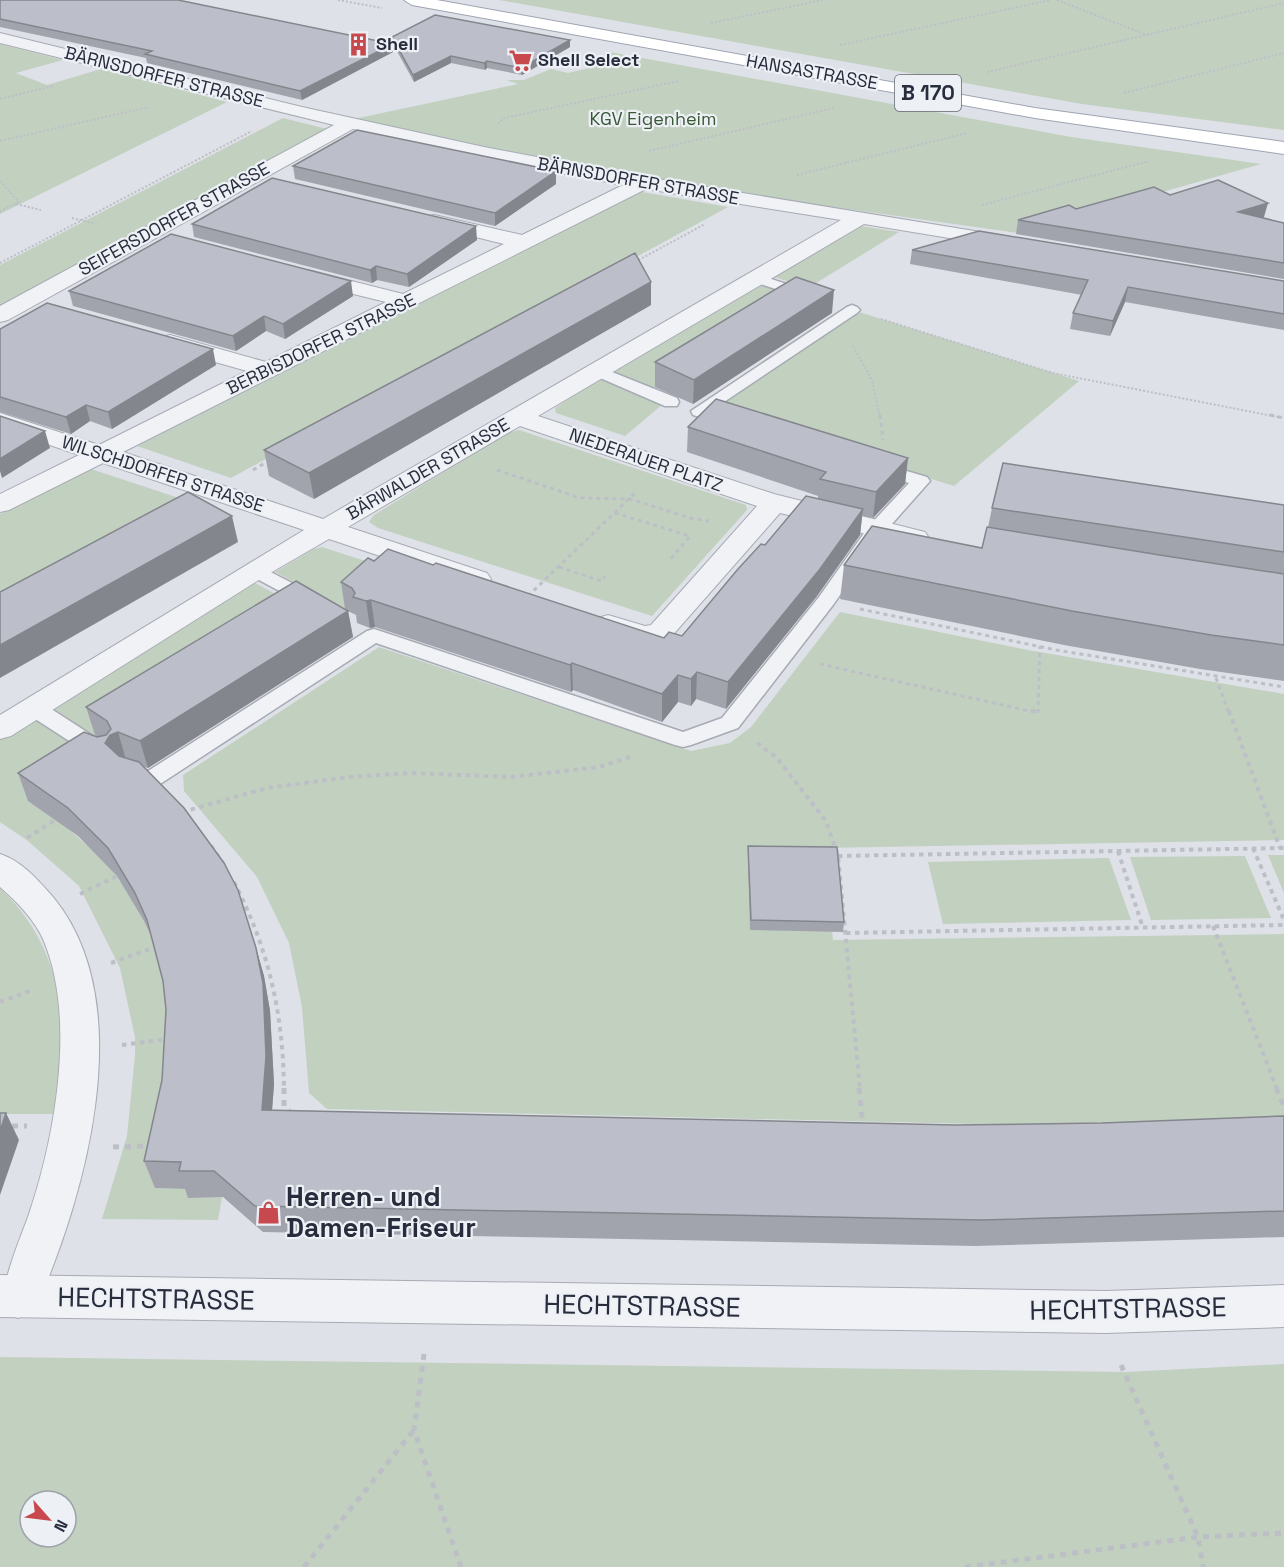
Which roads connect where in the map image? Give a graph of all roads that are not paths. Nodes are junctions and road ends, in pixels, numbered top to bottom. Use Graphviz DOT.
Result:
graph roads {
  1 [pos="412,0"];
  2 [pos="0,38"];
  3 [pos="349,124"];
  4 [pos="1284,148"];
  5 [pos="251,177"];
  6 [pos="642,183"];
  7 [pos="285,185"];
  8 [pos="410,215"];
  9 [pos="860,218"];
  10 [pos="147,234"];
  11 [pos="181,242"];
  12 [pos="524,242"];
  13 [pos="1025,244"];
  14 [pos="294,272"];
  15 [pos="756,278"];
  16 [pos="24,301"];
  17 [pos="406,301"];
  18 [pos="58,310"];
  19 [pos="0,315"];
  20 [pos="146,336"];
  21 [pos="268,370"];
  22 [pos="597,371"];
  23 [pos="685,406"];
  24 [pos="517,417"];
  25 [pos="0,420"];
  26 [pos="744,426"];
  27 [pos="101,453"];
  28 [pos="864,464"];
  29 [pos="774,503"];
  30 [pos="0,504"];
  31 [pos="326,529"];
  32 [pos="876,530"];
  33 [pos="942,543"];
  34 [pos="255,570"];
  35 [pos="528,596"];
  36 [pos="326,609"];
  37 [pos="581,614"];
  38 [pos="34,708"];
  39 [pos="0,729"];
  40 [pos="106,755"];
  41 [pos="127,770"];
  42 [pos="0,867"];
  43 [pos="9,1297"];
  44 [pos="1284,1306"];
  1 -- 4 [label="main road, HANSASTRASSE / B 170"];
  2 -- 3 [label="street, BÄRNSDORFER STRASSE"];
  3 -- 5 [label="street, SEIFERSDORFER STRASSE"];
  3 -- 6 [label="street, BÄRNSDORFER STRASSE"];
  5 -- 7 [label="street"];
  5 -- 10 [label="street, SEIFERSDORFER STRASSE"];
  6 -- 9 [label="street, BÄRNSDORFER STRASSE"];
  6 -- 12 [label="street, BERBISDORFER STRASSE"];
  8 -- 12 [label="street"];
  9 -- 13 [label="street, BÄRNSDORFER STRASSE"];
  9 -- 15 [label="street, BÄRWALDER STRASSE"];
  10 -- 11 [label="street"];
  10 -- 16 [label="street, SEIFERSDORFER STRASSE"];
  12 -- 17 [label="street, BERBISDORFER STRASSE"];
  14 -- 17 [label="street"];
  15 -- 22 [label="street, BÄRWALDER STRASSE"];
  15 -- 23 [label="lane"];
  16 -- 18 [label="street"];
  16 -- 19 [label="street, SEIFERSDORFER STRASSE"];
  17 -- 21 [label="street, BERBISDORFER STRASSE"];
  20 -- 21 [label="street"];
  21 -- 27 [label="street, BERBISDORFER STRASSE"];
  22 -- 23 [label="lane"];
  22 -- 24 [label="street, BÄRWALDER STRASSE"];
  23 -- 26 [label="lane"];
  24 -- 29 [label="street, NIEDERAUER PLATZ"];
  24 -- 31 [label="street, BÄRWALDER STRASSE"];
  25 -- 27 [label="street, WILSCHDORFER STRASSE"];
  27 -- 30 [label="street, BERBISDORFER STRASSE"];
  27 -- 31 [label="street, WILSCHDORFER STRASSE"];
  28 -- 32 [label="lane"];
  29 -- 32 [label="street, NIEDERAUER PLATZ"];
  29 -- 37 [label="street"];
  31 -- 34 [label="street, BÄRWALDER STRASSE"];
  31 -- 35 [label="street"];
  32 -- 33 [label="street, NIEDERAUER PLATZ"];
  32 -- 41 [label="lane"];
  34 -- 36 [label="lane"];
  34 -- 38 [label="street, BÄRWALDER STRASSE"];
  38 -- 39 [label="street, BÄRWALDER STRASSE"];
  38 -- 40 [label="lane"];
  42 -- 43 [label="street"];
  43 -- 44 [label="street, HECHTSTRASSE"];
}
